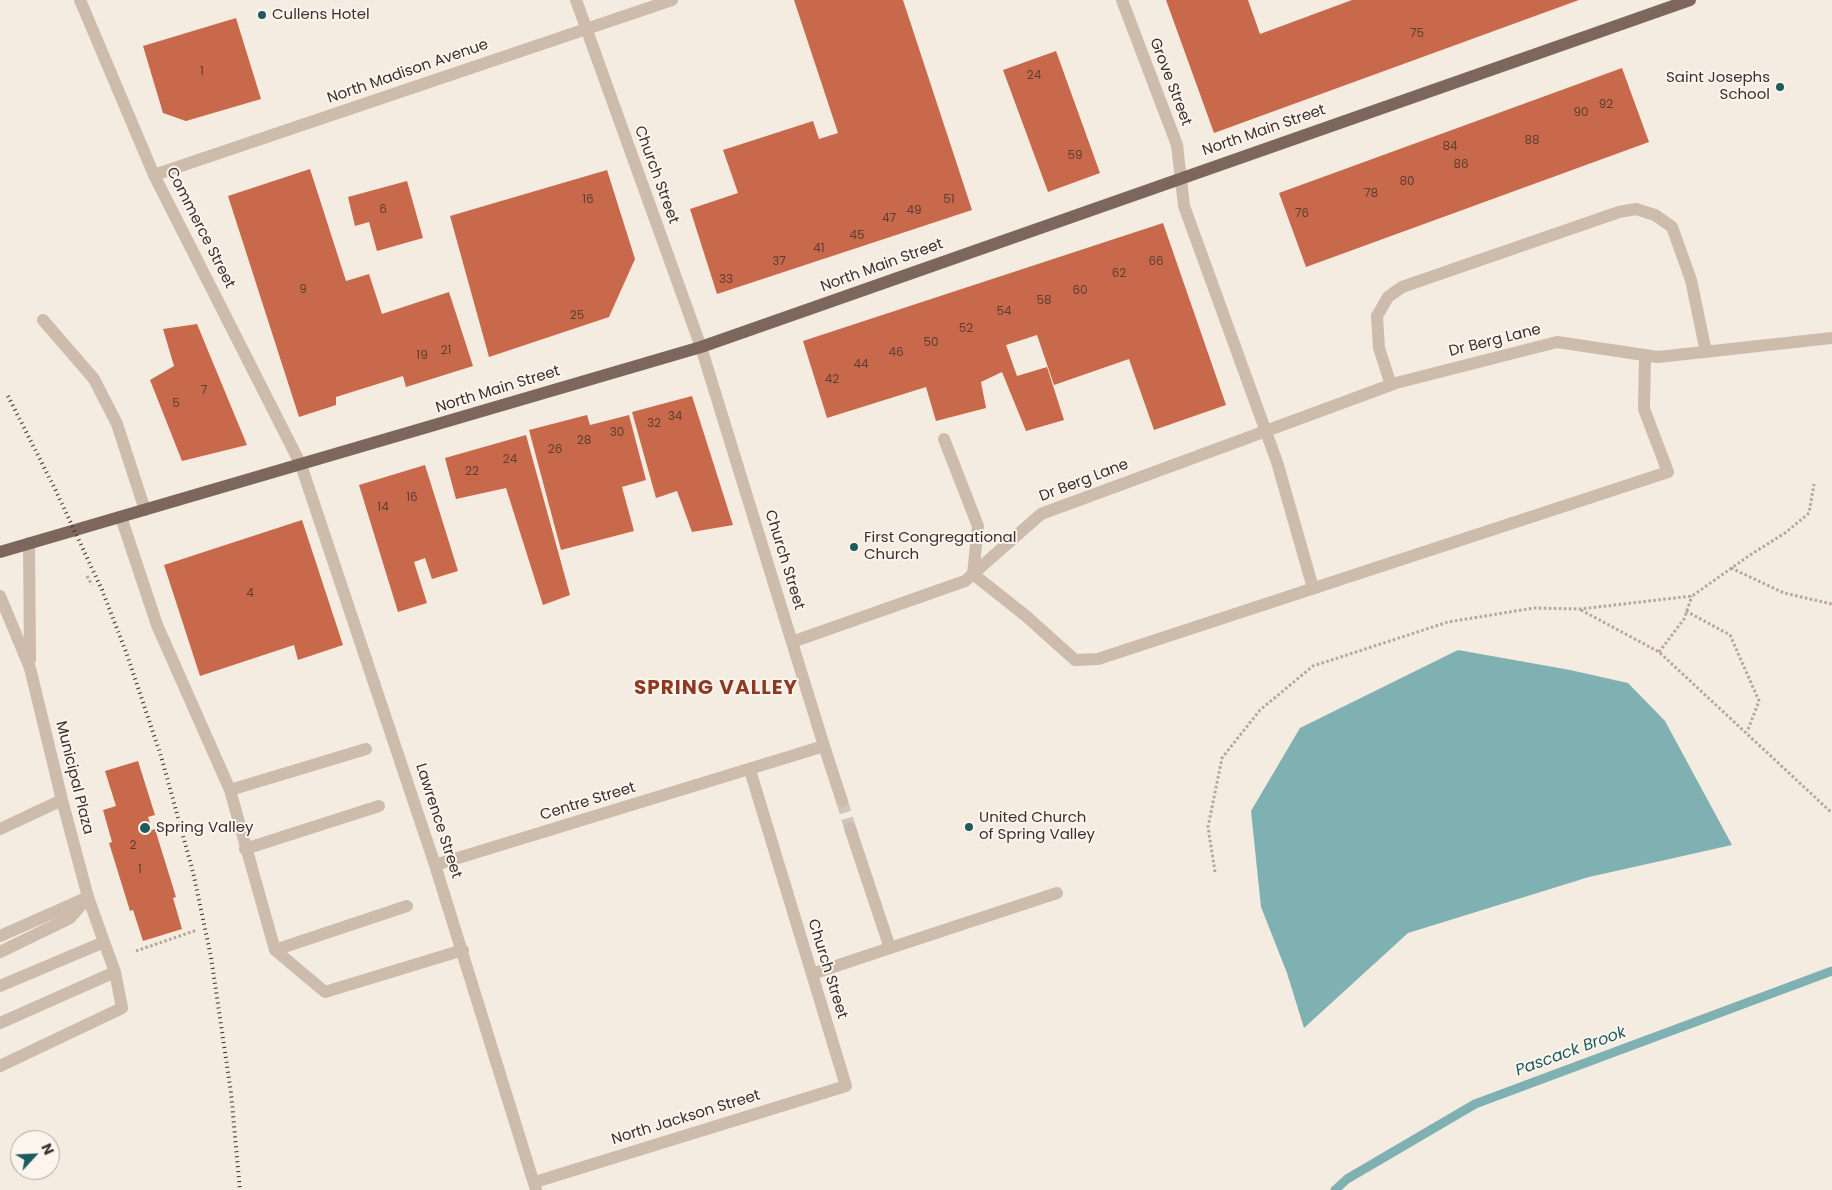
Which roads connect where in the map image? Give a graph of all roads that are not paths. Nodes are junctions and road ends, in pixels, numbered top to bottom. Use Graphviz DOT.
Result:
graph roads {
  1 [pos="80,0"];
  2 [pos="576,0"];
  3 [pos="672,0"];
  4 [pos="1122,0"];
  5 [pos="1690,0"];
  6 [pos="586,29"];
  7 [pos="154,175"];
  8 [pos="1180,177"];
  9 [pos="44,320"];
  10 [pos="1832,338"];
  11 [pos="701,347"];
  12 [pos="1706,352"];
  13 [pos="1645,355"];
  14 [pos="1391,385"];
  15 [pos="1265,432"];
  16 [pos="944,439"];
  17 [pos="301,466"];
  18 [pos="145,510"];
  19 [pos="121,517"];
  20 [pos="29,543"];
  21 [pos="0,552"];
  22 [pos="973,574"];
  23 [pos="1313,588"];
  24 [pos="0,596"];
  25 [pos="792,642"];
  26 [pos="30,668"];
  27 [pos="824,746"];
  28 [pos="366,749"];
  29 [pos="750,770"];
  30 [pos="230,790"];
  31 [pos="62,800"];
  32 [pos="842,801"];
  33 [pos="380,806"];
  34 [pos="0,828"];
  35 [pos="850,828"];
  36 [pos="245,849"];
  37 [pos="435,865"];
  38 [pos="1056,892"];
  39 [pos="88,897"];
  40 [pos="407,906"];
  41 [pos="0,936"];
  42 [pos="104,942"];
  43 [pos="890,948"];
  44 [pos="275,950"];
  45 [pos="463,950"];
  46 [pos="0,952"];
  47 [pos="115,972"];
  48 [pos="812,974"];
  49 [pos="0,986"];
  50 [pos="0,1023"];
  51 [pos="0,1066"];
  52 [pos="846,1086"];
  53 [pos="536,1186"];
  1 -- 7 [label="street, Commerce Street"];
  2 -- 6 [label="street, Church Street"];
  3 -- 6 [label="street, North Madison Avenue"];
  4 -- 8 [label="street, Grove Street"];
  5 -- 8 [label="main road, North Main Street"];
  6 -- 7 [label="street, North Madison Avenue"];
  6 -- 11 [label="street, Church Street"];
  7 -- 17 [label="street, Commerce Street"];
  8 -- 11 [label="main road, North Main Street"];
  8 -- 15 [label="street"];
  9 -- 18 [label="street"];
  10 -- 12 [label="street, Dr Berg Lane"];
  11 -- 17 [label="main road, North Main Street"];
  11 -- 25 [label="street, Church Street"];
  12 -- 13 [label="street, Dr Berg Lane"];
  12 -- 14 [label="street"];
  13 -- 14 [label="street, Dr Berg Lane"];
  13 -- 23 [label="street"];
  14 -- 15 [label="street, Dr Berg Lane"];
  15 -- 22 [label="street, Dr Berg Lane"];
  15 -- 23 [label="street"];
  16 -- 22 [label="street"];
  17 -- 18 [label="main road, North Main Street"];
  17 -- 37 [label="street, Lawrence Street"];
  18 -- 19 [label="main road, North Main Street"];
  19 -- 20 [label="main road, North Main Street"];
  19 -- 30 [label="street"];
  20 -- 21 [label="main road, North Main Street"];
  20 -- 26 [label="street, Municipal Plaza"];
  22 -- 23 [label="street"];
  22 -- 25 [label="street, Dr Berg Lane"];
  24 -- 26 [label="street, Municipal Plaza"];
  25 -- 27 [label="street, Church Street"];
  26 -- 31 [label="street, Municipal Plaza"];
  27 -- 29 [label="street"];
  27 -- 32 [label="street, Church Street"];
  28 -- 30 [label="street"];
  29 -- 37 [label="street, Centre Street"];
  29 -- 48 [label="street, Church Street"];
  30 -- 36 [label="street"];
  31 -- 34 [label="street"];
  31 -- 39 [label="street, Municipal Plaza"];
  33 -- 36 [label="street"];
  35 -- 43 [label="street"];
  36 -- 44 [label="street"];
  37 -- 45 [label="street, Lawrence Street"];
  38 -- 43 [label="street"];
  39 -- 41 [label="street"];
  39 -- 42 [label="street, Municipal Plaza"];
  39 -- 46 [label="street"];
  40 -- 44 [label="street"];
  42 -- 47 [label="street, Municipal Plaza"];
  42 -- 49 [label="street"];
  43 -- 48 [label="street"];
  44 -- 45 [label="street"];
  45 -- 53 [label="street, Lawrence Street"];
  47 -- 50 [label="street"];
  47 -- 51 [label="street, Municipal Plaza"];
  48 -- 52 [label="street, Church Street"];
  52 -- 53 [label="street, North Jackson Street"];
}
